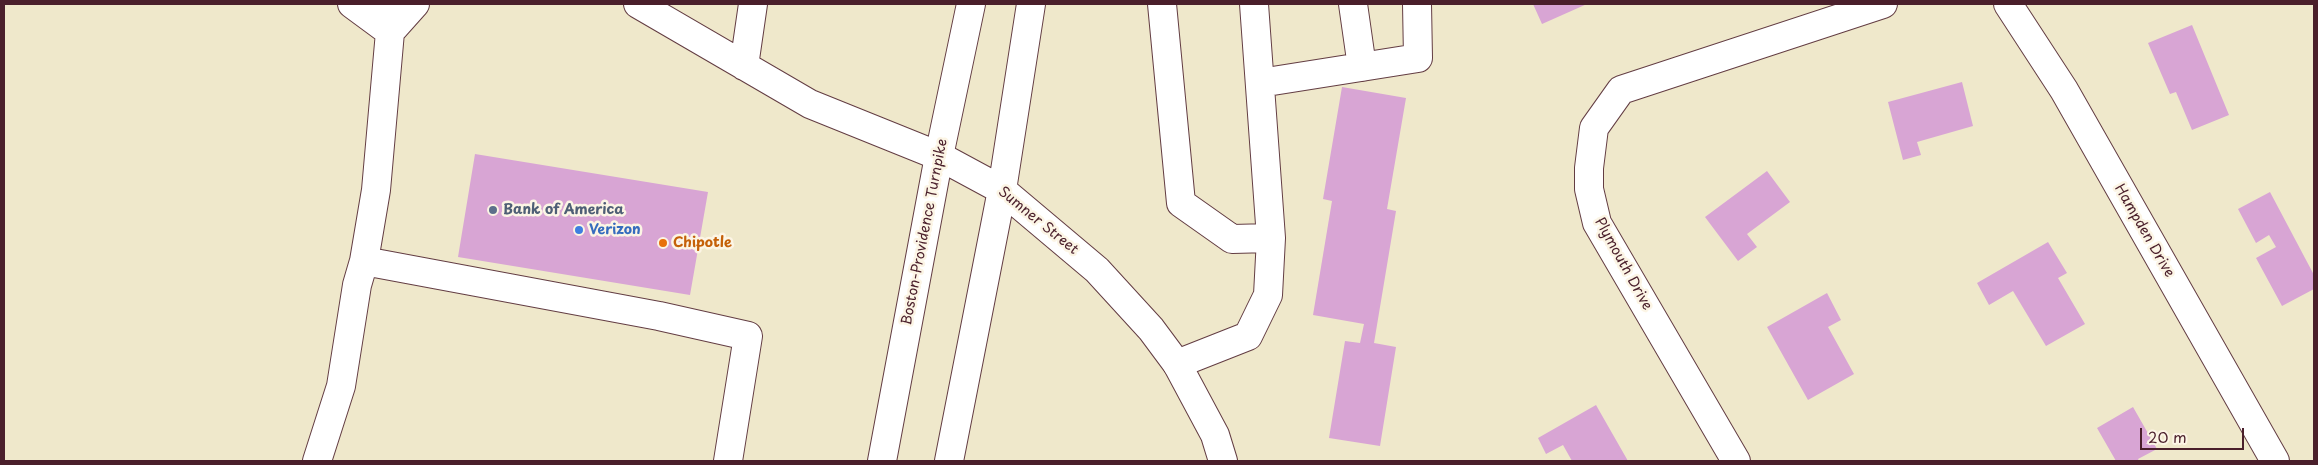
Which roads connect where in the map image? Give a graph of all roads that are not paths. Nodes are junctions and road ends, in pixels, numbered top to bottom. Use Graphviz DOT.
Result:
graph roads {
  1 [pos="352,4"];
  2 [pos="389,4"];
  3 [pos="415,4"];
  4 [pos="638,4"];
  5 [pos="753,4"];
  6 [pos="971,4"];
  7 [pos="1031,4"];
  8 [pos="1162,4"];
  9 [pos="1254,4"];
  10 [pos="1353,4"];
  11 [pos="1417,4"];
  12 [pos="1883,4"];
  13 [pos="2008,4"];
  14 [pos="390,32"];
  15 [pos="744,66"];
  16 [pos="1362,67"];
  17 [pos="1260,83"];
  18 [pos="939,156"];
  19 [pos="1002,190"];
  20 [pos="1271,238"];
  21 [pos="364,261"];
  22 [pos="1177,364"];
  23 [pos="317,461"];
  24 [pos="728,461"];
  25 [pos="882,461"];
  26 [pos="949,461"];
  27 [pos="1223,461"];
  28 [pos="1736,461"];
  29 [pos="2275,461"];
  1 -- 14 [label="street"];
  2 -- 14 [label="street"];
  3 -- 14 [label="street"];
  4 -- 15 [label="street, Sumner Street"];
  5 -- 15 [label="street"];
  6 -- 18 [label="street, Boston-Providence Turnpike"];
  7 -- 19 [label="street"];
  8 -- 20 [label="street"];
  9 -- 17 [label="street"];
  10 -- 16 [label="street"];
  11 -- 16 [label="street"];
  12 -- 28 [label="street, Plymouth Drive"];
  13 -- 29 [label="street, Hampden Drive"];
  14 -- 21 [label="street"];
  15 -- 18 [label="street, Sumner Street"];
  16 -- 17 [label="street"];
  17 -- 20 [label="street"];
  18 -- 19 [label="street, Sumner Street"];
  18 -- 25 [label="street, Boston-Providence Turnpike"];
  19 -- 22 [label="street, Sumner Street"];
  19 -- 26 [label="street"];
  20 -- 22 [label="street"];
  21 -- 23 [label="street"];
  21 -- 24 [label="street"];
  22 -- 27 [label="street, Sumner Street"];
}
